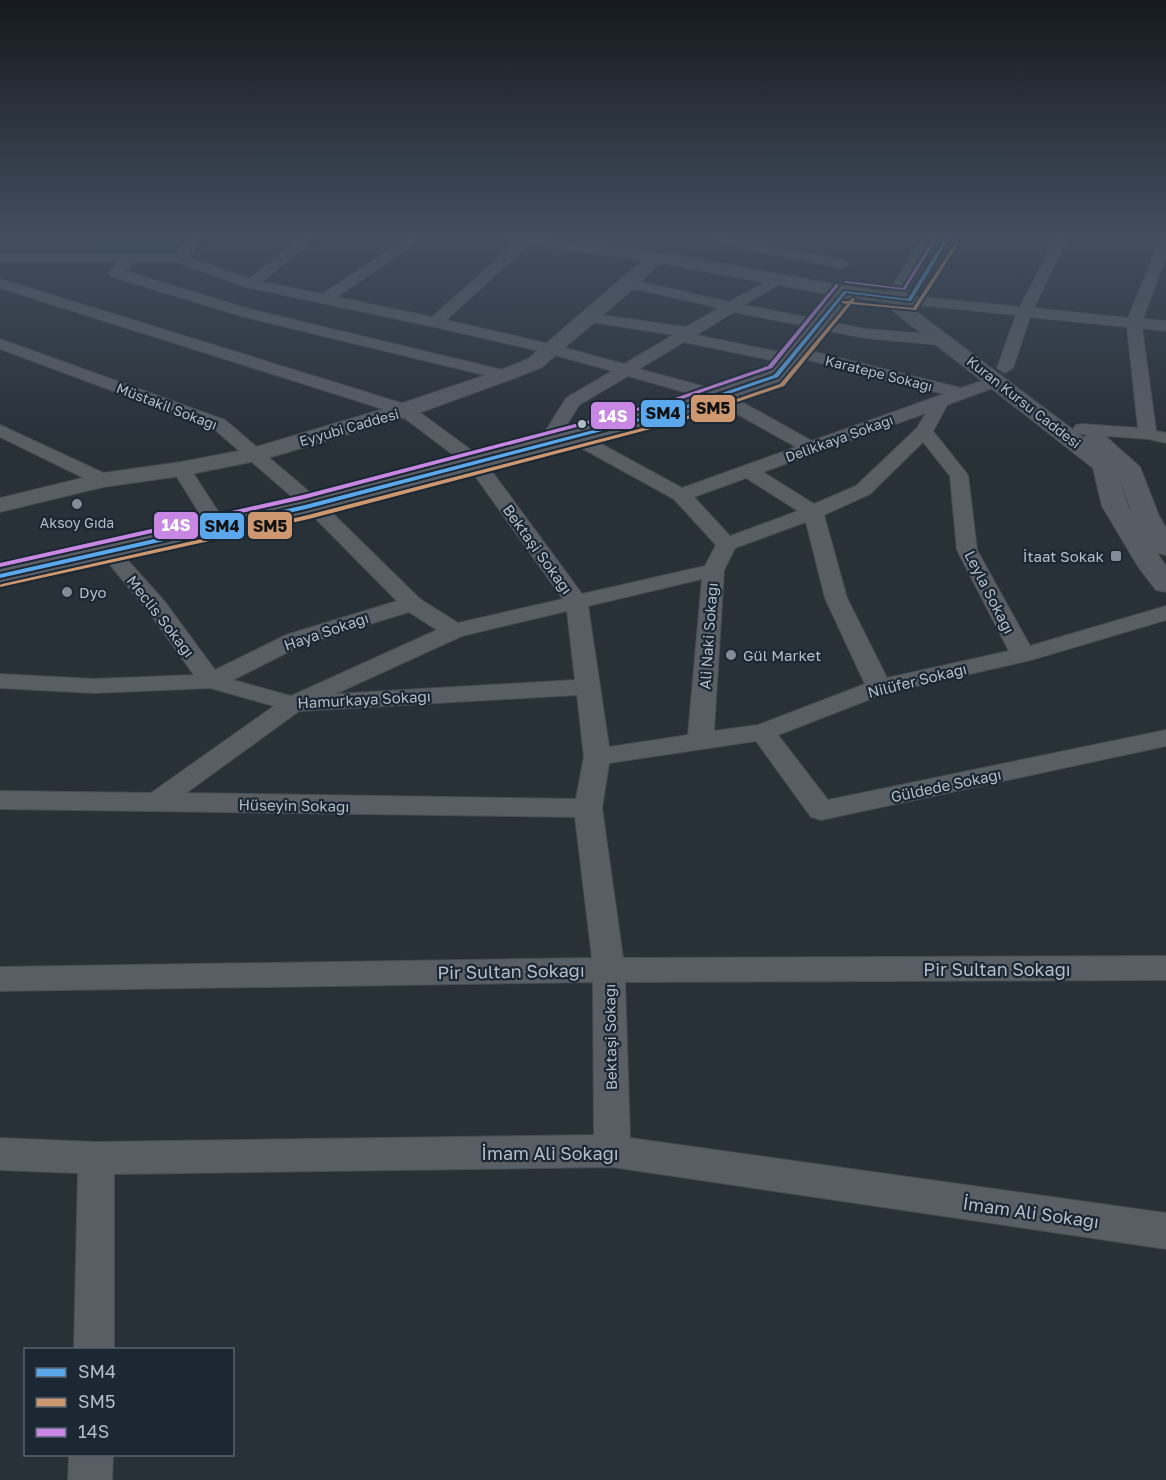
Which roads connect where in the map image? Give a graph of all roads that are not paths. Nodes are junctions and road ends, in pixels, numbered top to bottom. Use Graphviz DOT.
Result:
graph roads {
  1 [pos="71,306"];
  2 [pos="223,306"];
  3 [pos="355,306"];
  4 [pos="452,306"];
  5 [pos="600,306"];
  6 [pos="731,306"];
  7 [pos="738,306"];
  8 [pos="834,306"];
  9 [pos="903,306"];
  10 [pos="912,306"];
  11 [pos="974,306"];
  12 [pos="1027,306"];
  13 [pos="1140,306"];
  14 [pos="1024,311"];
  15 [pos="586,317"];
  16 [pos="435,322"];
  17 [pos="1134,322"];
  18 [pos="819,324"];
  19 [pos="1166,326"];
  20 [pos="683,334"];
  21 [pos="941,340"];
  22 [pos="0,344"];
  23 [pos="552,349"];
  24 [pos="792,356"];
  25 [pos="624,369"];
  26 [pos="505,375"];
  27 [pos="1001,375"];
  28 [pos="963,394"];
  29 [pos="718,396"];
  30 [pos="941,401"];
  31 [pos="405,410"];
  32 [pos="1082,429"];
  33 [pos="0,430"];
  34 [pos="924,431"];
  35 [pos="1148,434"];
  36 [pos="573,436"];
  37 [pos="1166,438"];
  38 [pos="548,442"];
  39 [pos="811,448"];
  40 [pos="253,455"];
  41 [pos="475,462"];
  42 [pos="181,469"];
  43 [pos="748,471"];
  44 [pos="103,480"];
  45 [pos="681,495"];
  46 [pos="0,505"];
  47 [pos="313,505"];
  48 [pos="813,512"];
  49 [pos="218,527"];
  50 [pos="727,544"];
  51 [pos="109,551"];
  52 [pos="1166,551"];
  53 [pos="713,570"];
  54 [pos="0,576"];
  55 [pos="1166,584"];
  56 [pos="576,603"];
  57 [pos="412,604"];
  58 [pos="1166,613"];
  59 [pos="454,631"];
  60 [pos="1023,655"];
  61 [pos="0,681"];
  62 [pos="211,681"];
  63 [pos="586,687"];
  64 [pos="879,687"];
  65 [pos="293,704"];
  66 [pos="764,732"];
  67 [pos="1166,738"];
  68 [pos="700,742"];
  69 [pos="597,757"];
  70 [pos="0,800"];
  71 [pos="155,803"];
  72 [pos="588,808"];
  73 [pos="1166,968"];
  74 [pos="609,970"];
  75 [pos="0,979"];
  76 [pos="612,1151"];
  77 [pos="0,1154"];
  78 [pos="96,1158"];
  79 [pos="1166,1231"];
  80 [pos="94,1348"];
  81 [pos="91,1456"];
  82 [pos="90,1480"];
  1 -- 31 [label="street, Bektaşi Sokağı"];
  2 -- 26 [label="street"];
  3 -- 16 [label="street"];
  4 -- 16 [label="street"];
  5 -- 15 [label="street, Eyyubi Caddesi"];
  6 -- 20 [label="street"];
  7 -- 18 [label="street"];
  8 -- 18 [label="street"];
  9 -- 21 [label="main road, Kuran Kursu Caddesi"];
  10 -- 27 [label="main road, Kuran Kursu Caddesi"];
  11 -- 14 [label="street"];
  12 -- 14 [label="street"];
  13 -- 17 [label="street"];
  14 -- 17 [label="street"];
  14 -- 27 [label="street"];
  15 -- 20 [label="street, Karatepe Sokağı"];
  15 -- 23 [label="street, Eyyubi Caddesi"];
  16 -- 23 [label="street"];
  17 -- 19 [label="street"];
  17 -- 35 [label="street"];
  18 -- 21 [label="street"];
  18 -- 24 [label="street"];
  20 -- 24 [label="street, Karatepe Sokağı"];
  20 -- 25 [label="street"];
  21 -- 27 [label="main road, Kuran Kursu Caddesi"];
  22 -- 40 [label="street, Müstakil Sokağı"];
  23 -- 25 [label="street"];
  23 -- 26 [label="street, Eyyubi Caddesi"];
  24 -- 28 [label="street, Karatepe Sokağı"];
  24 -- 29 [label="street"];
  25 -- 29 [label="street"];
  25 -- 38 [label="street"];
  26 -- 31 [label="street, Eyyubi Caddesi"];
  27 -- 28 [label="street, Delikkaya Sokağı"];
  27 -- 32 [label="main road, Kuran Kursu Caddesi"];
  27 -- 55 [label="main road, Kuran Kursu Caddesi"];
  28 -- 30 [label="street, Delikkaya Sokağı"];
  29 -- 36 [label="street"];
  29 -- 39 [label="street"];
  30 -- 34 [label="street"];
  30 -- 39 [label="street, Delikkaya Sokağı"];
  31 -- 40 [label="street, Eyyubi Caddesi"];
  31 -- 41 [label="street, Bektaşi Sokağı"];
  32 -- 35 [label="street"];
  32 -- 52 [label="main road, Kuran Kursu Caddesi"];
  33 -- 44 [label="street"];
  34 -- 48 [label="street"];
  34 -- 60 [label="street, Leyla Sokağı"];
  35 -- 37 [label="street"];
  36 -- 38 [label="street"];
  36 -- 45 [label="street"];
  38 -- 41 [label="street"];
  39 -- 43 [label="street, Delikkaya Sokağı"];
  40 -- 42 [label="street, Eyyubi Caddesi"];
  40 -- 47 [label="street, Müstakil Sokağı"];
  41 -- 47 [label="street"];
  41 -- 56 [label="street, Bektaşi Sokağı"];
  42 -- 44 [label="street, Eyyubi Caddesi"];
  42 -- 49 [label="street"];
  43 -- 45 [label="street, Delikkaya Sokağı"];
  43 -- 48 [label="street"];
  44 -- 46 [label="street, Eyyubi Caddesi"];
  45 -- 50 [label="street"];
  47 -- 49 [label="street"];
  47 -- 57 [label="street"];
  48 -- 50 [label="street"];
  48 -- 64 [label="street"];
  49 -- 51 [label="street"];
  50 -- 53 [label="street, Ali Naki Sokağı"];
  51 -- 54 [label="street"];
  51 -- 62 [label="street, Meclis Sokağı"];
  53 -- 56 [label="street"];
  53 -- 68 [label="street, Ali Naki Sokağı"];
  56 -- 59 [label="street"];
  56 -- 63 [label="street, Bektaşi Sokağı"];
  57 -- 59 [label="street"];
  57 -- 62 [label="street, Haya Sokağı"];
  58 -- 60 [label="street, Nilüfer Sokağı"];
  59 -- 65 [label="street"];
  60 -- 64 [label="street, Nilüfer Sokağı"];
  61 -- 62 [label="street, Hamurkaya Sokağı"];
  62 -- 65 [label="street, Hamurkaya Sokağı"];
  63 -- 65 [label="street, Hamurkaya Sokağı"];
  63 -- 69 [label="street, Bektaşi Sokağı"];
  64 -- 66 [label="street, Nilüfer Sokağı"];
  65 -- 71 [label="street"];
  66 -- 67 [label="street, Güldede Sokağı"];
  66 -- 68 [label="street, Nilüfer Sokağı"];
  68 -- 69 [label="street, Nilüfer Sokağı"];
  69 -- 72 [label="street, Bektaşi Sokağı"];
  70 -- 71 [label="street, Hüseyin Sokağı"];
  71 -- 72 [label="street, Hüseyin Sokağı"];
  72 -- 74 [label="street, Bektaşi Sokağı"];
  73 -- 74 [label="street, Pir Sultan Sokağı"];
  74 -- 75 [label="street, Pir Sultan Sokağı"];
  74 -- 76 [label="street, Bektaşi Sokağı"];
  76 -- 78 [label="street, İmam Ali Sokağı"];
  76 -- 79 [label="street, İmam Ali Sokağı"];
  77 -- 78 [label="street, İmam Ali Sokağı"];
  78 -- 80 [label="street"];
  81 -- 82 [label="street"];
}
